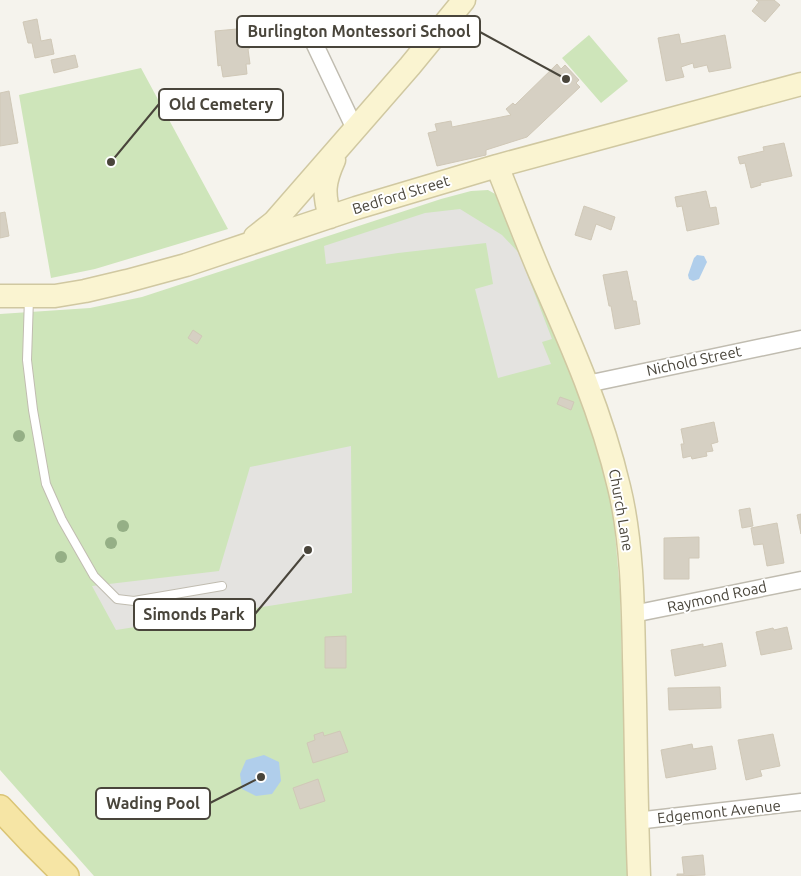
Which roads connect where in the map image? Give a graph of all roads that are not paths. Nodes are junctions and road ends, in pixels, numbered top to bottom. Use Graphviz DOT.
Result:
graph roads {
  1 [pos="464,0"];
  2 [pos="307,28"];
  3 [pos="801,84"];
  4 [pos="348,137"];
  5 [pos="497,166"];
  6 [pos="330,217"];
  7 [pos="244,245"];
  8 [pos="0,296"];
  9 [pos="29,296"];
  10 [pos="801,339"];
  11 [pos="587,384"];
  12 [pos="801,580"];
  13 [pos="222,586"];
  14 [pos="633,614"];
  15 [pos="801,802"];
  16 [pos="0,808"];
  17 [pos="636,821"];
  18 [pos="66,876"];
  19 [pos="639,876"];
  1 -- 4 [label="street"];
  2 -- 4 [label="street"];
  3 -- 5 [label="street, Bedford Street"];
  4 -- 6 [label="street"];
  4 -- 7 [label="street"];
  5 -- 6 [label="street, Bedford Street"];
  5 -- 11 [label="street, Church Lane"];
  6 -- 7 [label="street, Bedford Street"];
  7 -- 9 [label="street, Bedford Street"];
  8 -- 9 [label="street, Bedford Street"];
  9 -- 13 [label="lane"];
  10 -- 11 [label="street, Nichold Street"];
  11 -- 14 [label="street, Church Lane"];
  12 -- 14 [label="street, Raymond Road"];
  14 -- 17 [label="street, Church Lane"];
  15 -- 17 [label="street, Edgemont Avenue"];
  16 -- 18 [label="main road"];
  17 -- 19 [label="street, Church Lane"];
}
